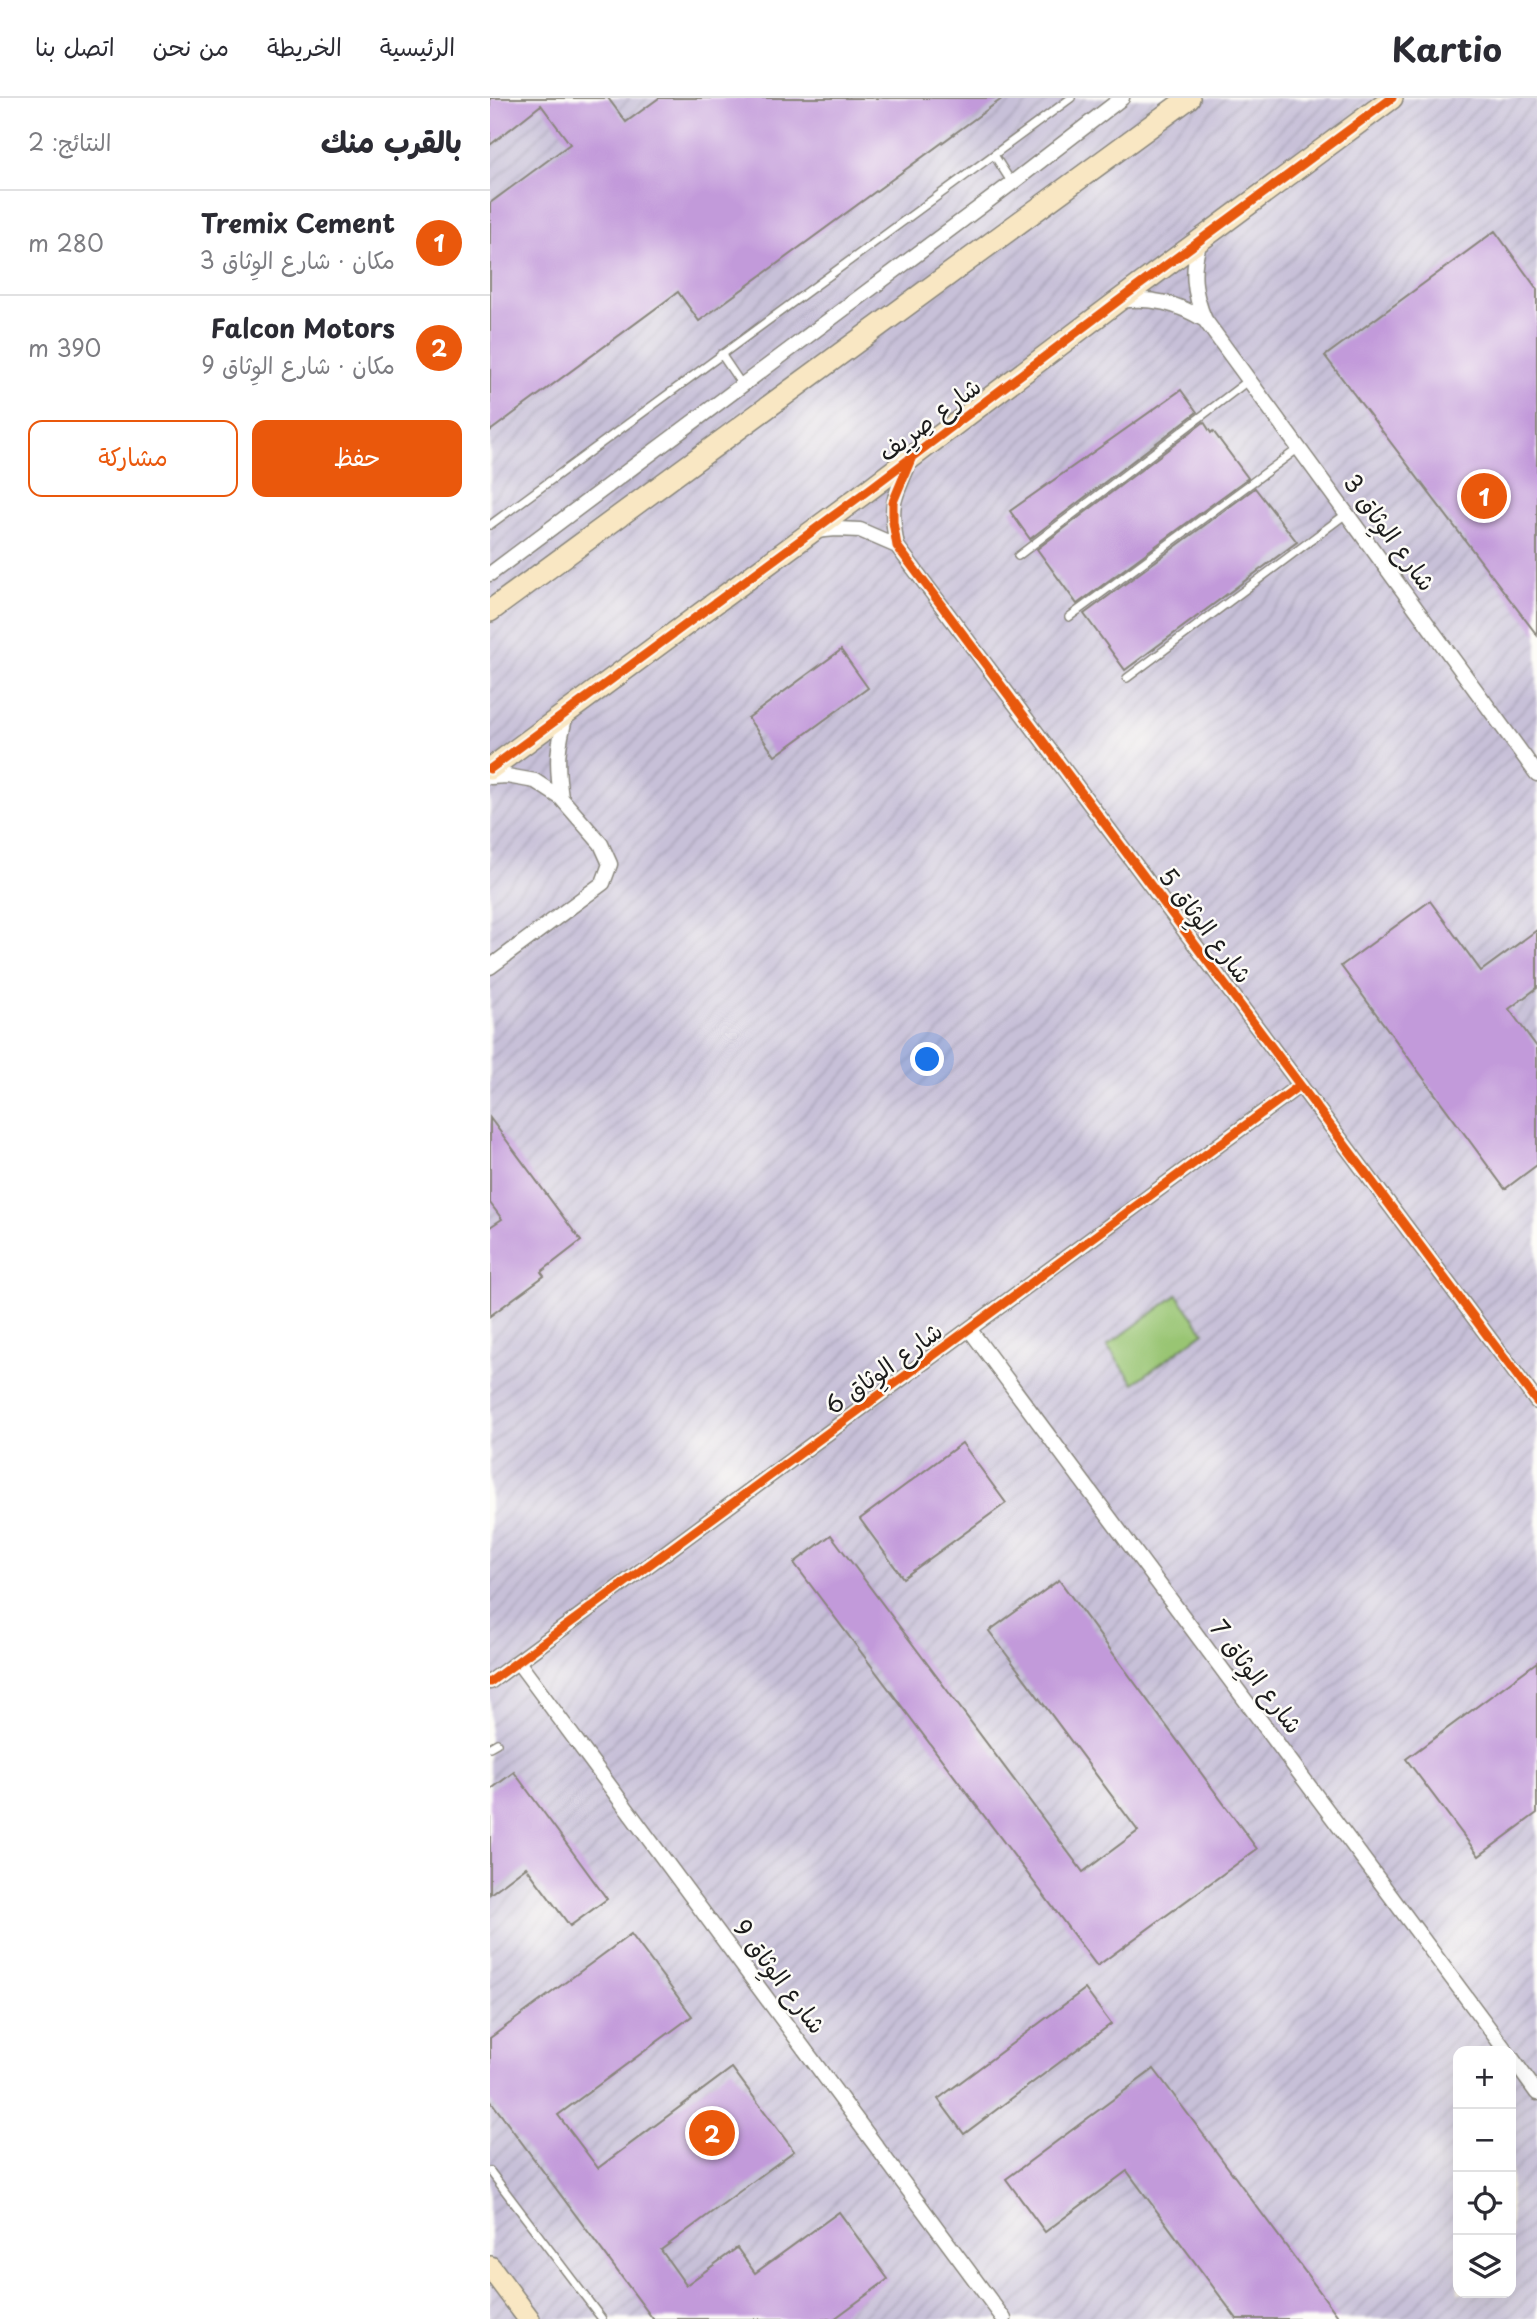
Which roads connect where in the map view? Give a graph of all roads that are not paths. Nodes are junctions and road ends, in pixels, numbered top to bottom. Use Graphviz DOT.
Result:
graph roads {
  1 [pos="1071,98"];
  2 [pos="1122,98"];
  3 [pos="1189,98"];
  4 [pos="1392,98"];
  5 [pos="994,156"];
  6 [pos="1012,183"];
  7 [pos="1200,241"];
  8 [pos="1118,301"];
  9 [pos="1205,320"];
  10 [pos="721,355"];
  11 [pos="1249,380"];
  12 [pos="742,385"];
  13 [pos="1298,448"];
  14 [pos="911,459"];
  15 [pos="1347,514"];
  16 [pos="490,525"];
  17 [pos="813,531"];
  18 [pos="897,546"];
  19 [pos="1018,556"];
  20 [pos="490,574"];
  21 [pos="490,611"];
  22 [pos="1069,617"];
  23 [pos="1126,678"];
  24 [pos="567,711"];
  25 [pos="490,769"];
  26 [pos="1537,774"];
  27 [pos="490,777"];
  28 [pos="561,798"];
  29 [pos="490,967"];
  30 [pos="1300,1085"];
  31 [pos="970,1330"];
  32 [pos="1537,1402"];
  33 [pos="517,1662"];
  34 [pos="490,1682"];
  35 [pos="1502,2046"];
  36 [pos="1516,2064"];
  37 [pos="1537,2092"];
  38 [pos="490,2171"];
  39 [pos="490,2267"];
  40 [pos="529,2319"];
  41 [pos="601,2319"];
  42 [pos="1004,2319"];
  1 -- 5 [label="lane"];
  2 -- 6 [label="street"];
  3 -- 21 [label="street"];
  4 -- 7 [label="street, شارع صِرِيف"];
  5 -- 6 [label="lane"];
  5 -- 10 [label="lane"];
  6 -- 12 [label="street"];
  7 -- 8 [label="street, شارع صِرِيف"];
  7 -- 9 [label="street, شارع الوِثاق 3"];
  8 -- 9 [label="street, شارع الوِثاق 3"];
  8 -- 14 [label="street, شارع صِرِيف"];
  9 -- 11 [label="street, شارع الوِثاق 3"];
  10 -- 12 [label="lane"];
  10 -- 16 [label="lane"];
  11 -- 13 [label="street, شارع الوِثاق 3"];
  11 -- 19 [label="lane"];
  12 -- 20 [label="street"];
  13 -- 15 [label="street, شارع الوِثاق 3"];
  13 -- 22 [label="lane"];
  14 -- 17 [label="street, شارع صِرِيف"];
  14 -- 18 [label="street, شارع الوِثاق 5"];
  15 -- 23 [label="lane"];
  15 -- 26 [label="street, شارع الوِثاق 3"];
  17 -- 18 [label="street, شارع الوِثاق 5"];
  17 -- 24 [label="street, شارع صِرِيف"];
  18 -- 30 [label="street, شارع الوِثاق 5"];
  24 -- 25 [label="street, شارع صِرِيف"];
  24 -- 28 [label="street"];
  27 -- 28 [label="street"];
  28 -- 29 [label="street"];
  30 -- 31 [label="street, شارع الوِثاق 6"];
  30 -- 32 [label="street, شارع الوِثاق 5"];
  31 -- 33 [label="street, شارع الوِثاق 6"];
  31 -- 35 [label="street, شارع الوِثاق 7"];
  33 -- 34 [label="street, شارع الوِثاق 6"];
  33 -- 42 [label="street, شارع الوِثاق 9"];
  36 -- 37 [label="street"];
  38 -- 41 [label="lane"];
  39 -- 40 [label="street"];
}
